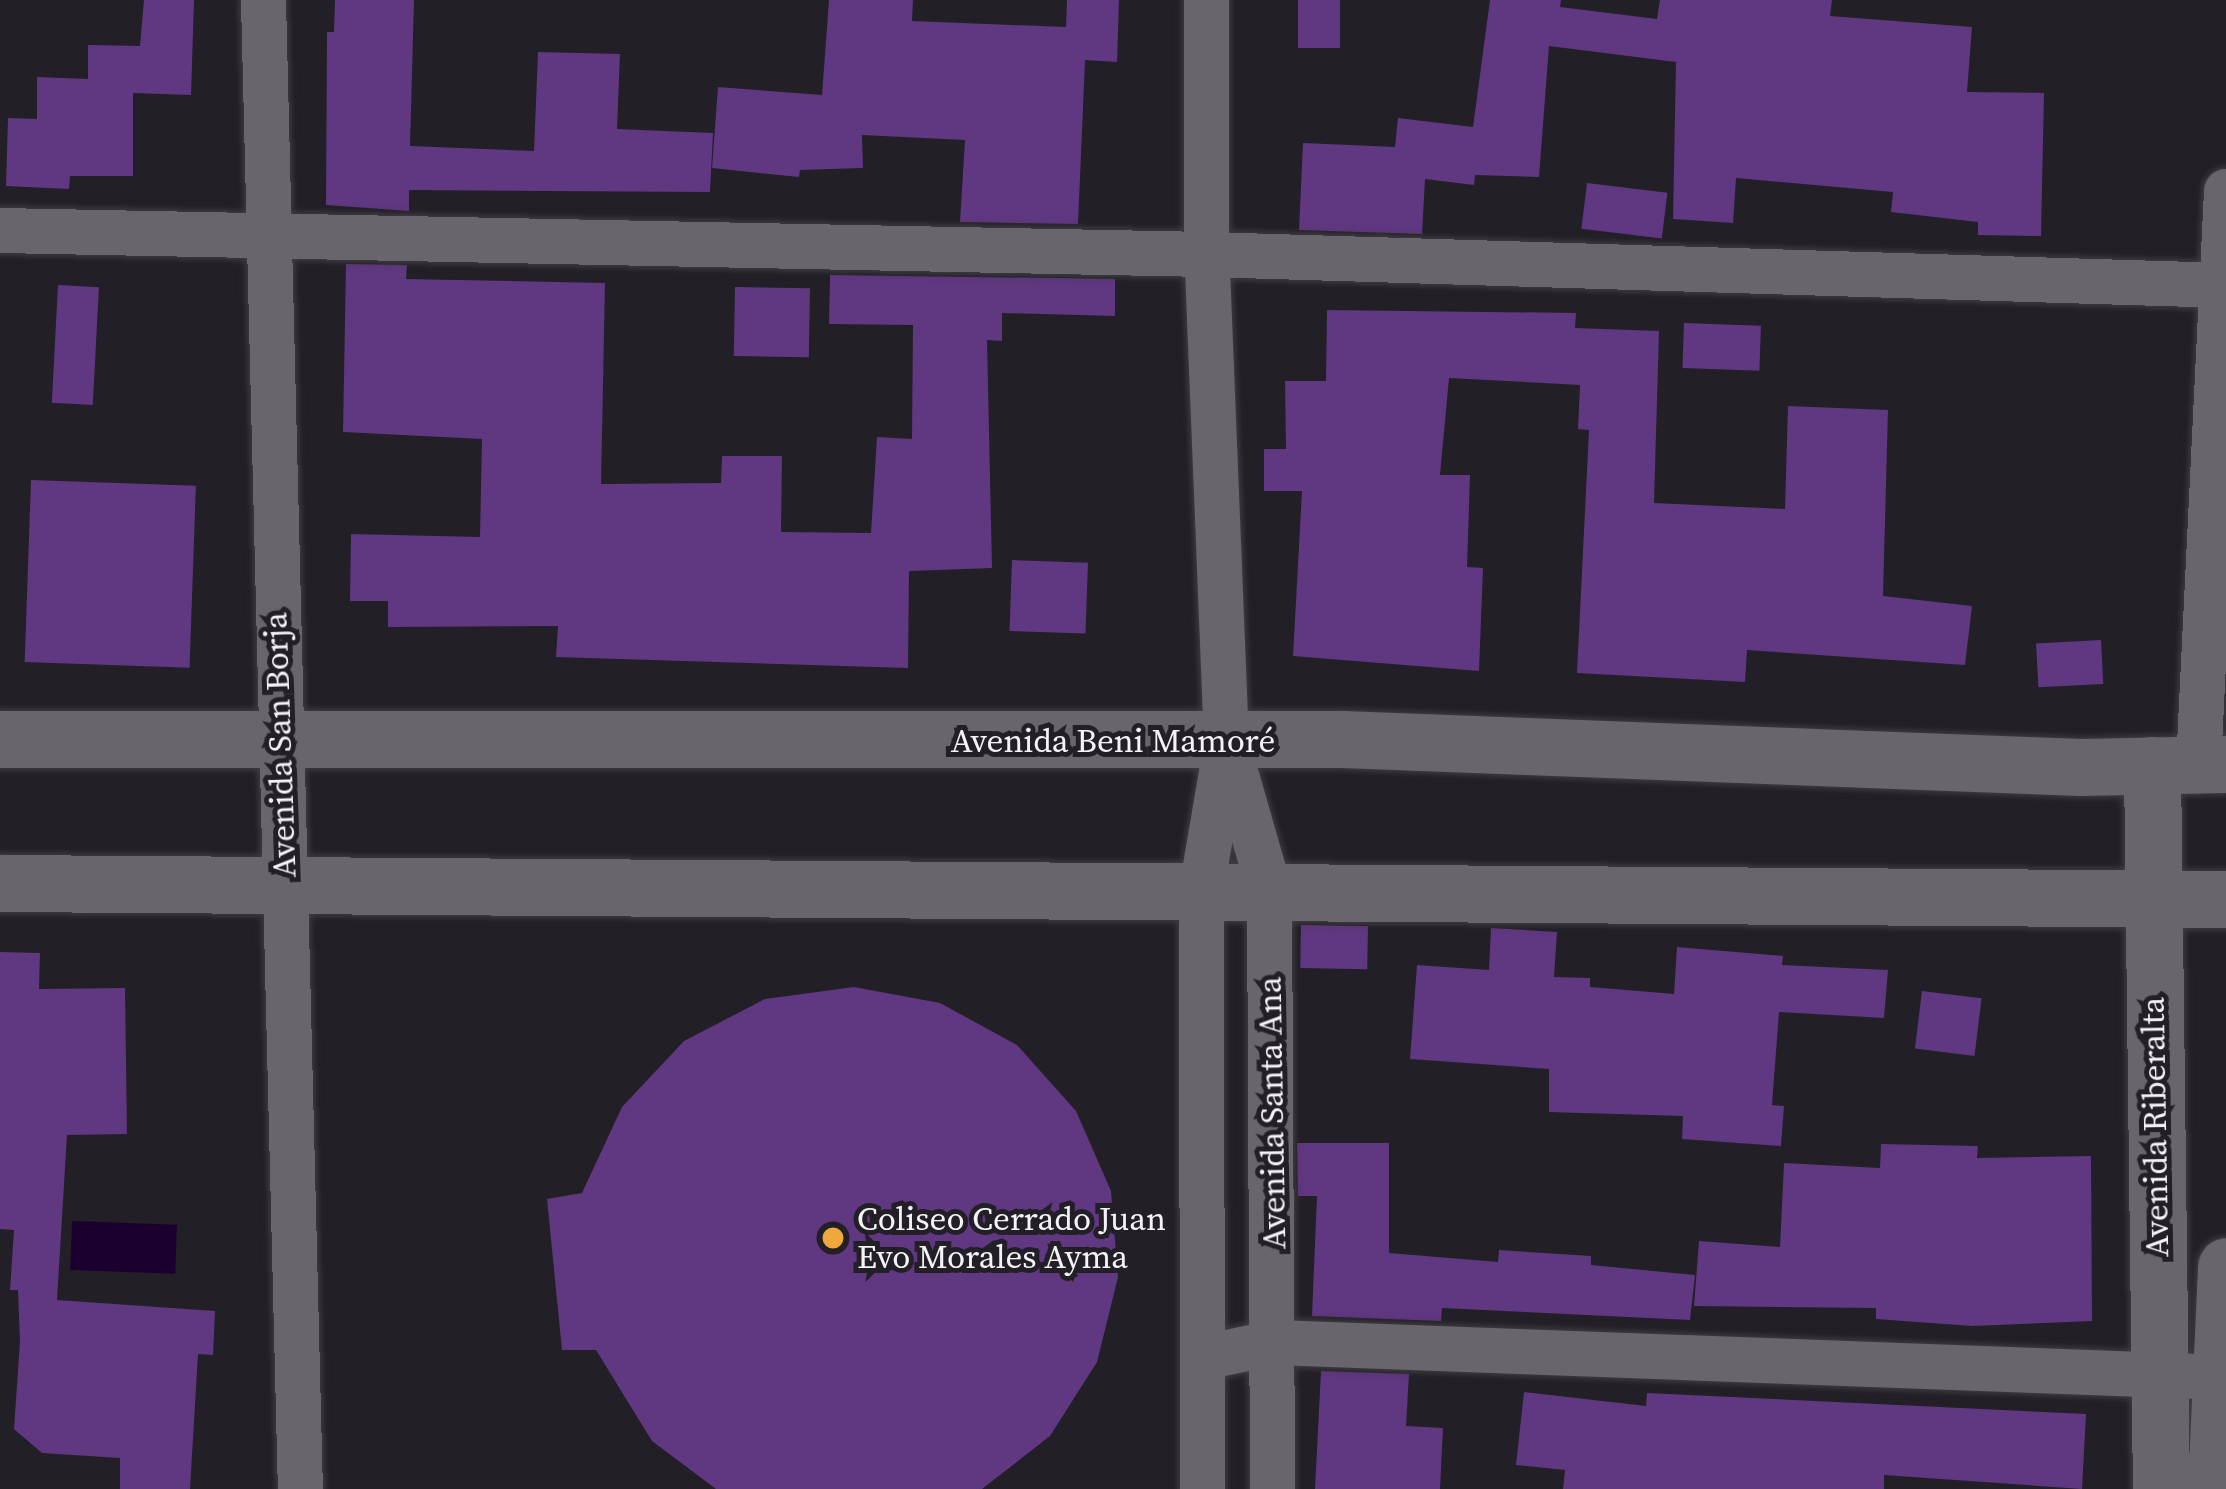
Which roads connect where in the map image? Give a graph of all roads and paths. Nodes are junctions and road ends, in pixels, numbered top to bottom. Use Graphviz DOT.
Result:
graph roads {
  1 [pos="263,0"];
  2 [pos="1206,0"];
  3 [pos="2226,191"];
  4 [pos="0,230"];
  5 [pos="268,231"];
  6 [pos="1206,254"];
  7 [pos="2225,285"];
  8 [pos="277,736"];
  9 [pos="0,739"];
  10 [pos="1226,742"];
  11 [pos="2192,765"];
  12 [pos="0,883"];
  13 [pos="286,886"];
  14 [pos="1202,890"];
  15 [pos="1269,890"];
  16 [pos="2150,896"];
  17 [pos="2226,899"];
  18 [pos="2226,1266"];
  19 [pos="1275,1342"];
  20 [pos="1203,1357"];
  21 [pos="2161,1377"];
  22 [pos="2222,1377"];
  23 [pos="300,1489"];
  24 [pos="1202,1489"];
  25 [pos="1272,1489"];
  26 [pos="2161,1489"];
  27 [pos="2216,1489"];
  1 -- 5 [label="street, Avenida San Borja"];
  2 -- 6 [label="street, Avenida Santa Ana"];
  3 -- 7 [label="street"];
  4 -- 5 [label="street"];
  5 -- 6 [label="street"];
  5 -- 8 [label="street, Avenida San Borja"];
  6 -- 7 [label="street"];
  6 -- 10 [label="street, Avenida Santa Ana"];
  7 -- 11 [label="street"];
  8 -- 9 [label="street, Avenida Beni Mamoré"];
  8 -- 10 [label="street, Avenida Beni Mamoré"];
  8 -- 13 [label="street, Avenida San Borja"];
  10 -- 11 [label="street, Avenida Beni Mamoré"];
  10 -- 14 [label="street, Avenida Santa Ana"];
  10 -- 15 [label="street, Avenida Santa Ana"];
  11 -- 16 [label="street, Avenida Riberalta"];
  12 -- 13 [label="street"];
  13 -- 14 [label="street"];
  13 -- 23 [label="street, Avenida San Borja"];
  14 -- 15 [label="street"];
  14 -- 20 [label="street, Avenida Santa Ana"];
  15 -- 16 [label="street"];
  15 -- 19 [label="street, Avenida Santa Ana"];
  16 -- 17 [label="street"];
  16 -- 21 [label="street, Avenida Riberalta"];
  18 -- 22 [label="street"];
  19 -- 20 [label="street"];
  19 -- 21 [label="street"];
  19 -- 25 [label="street, Avenida Santa Ana"];
  20 -- 24 [label="street, Avenida Santa Ana"];
  21 -- 22 [label="street"];
  21 -- 26 [label="street, Avenida Riberalta"];
  22 -- 27 [label="street"];
}
